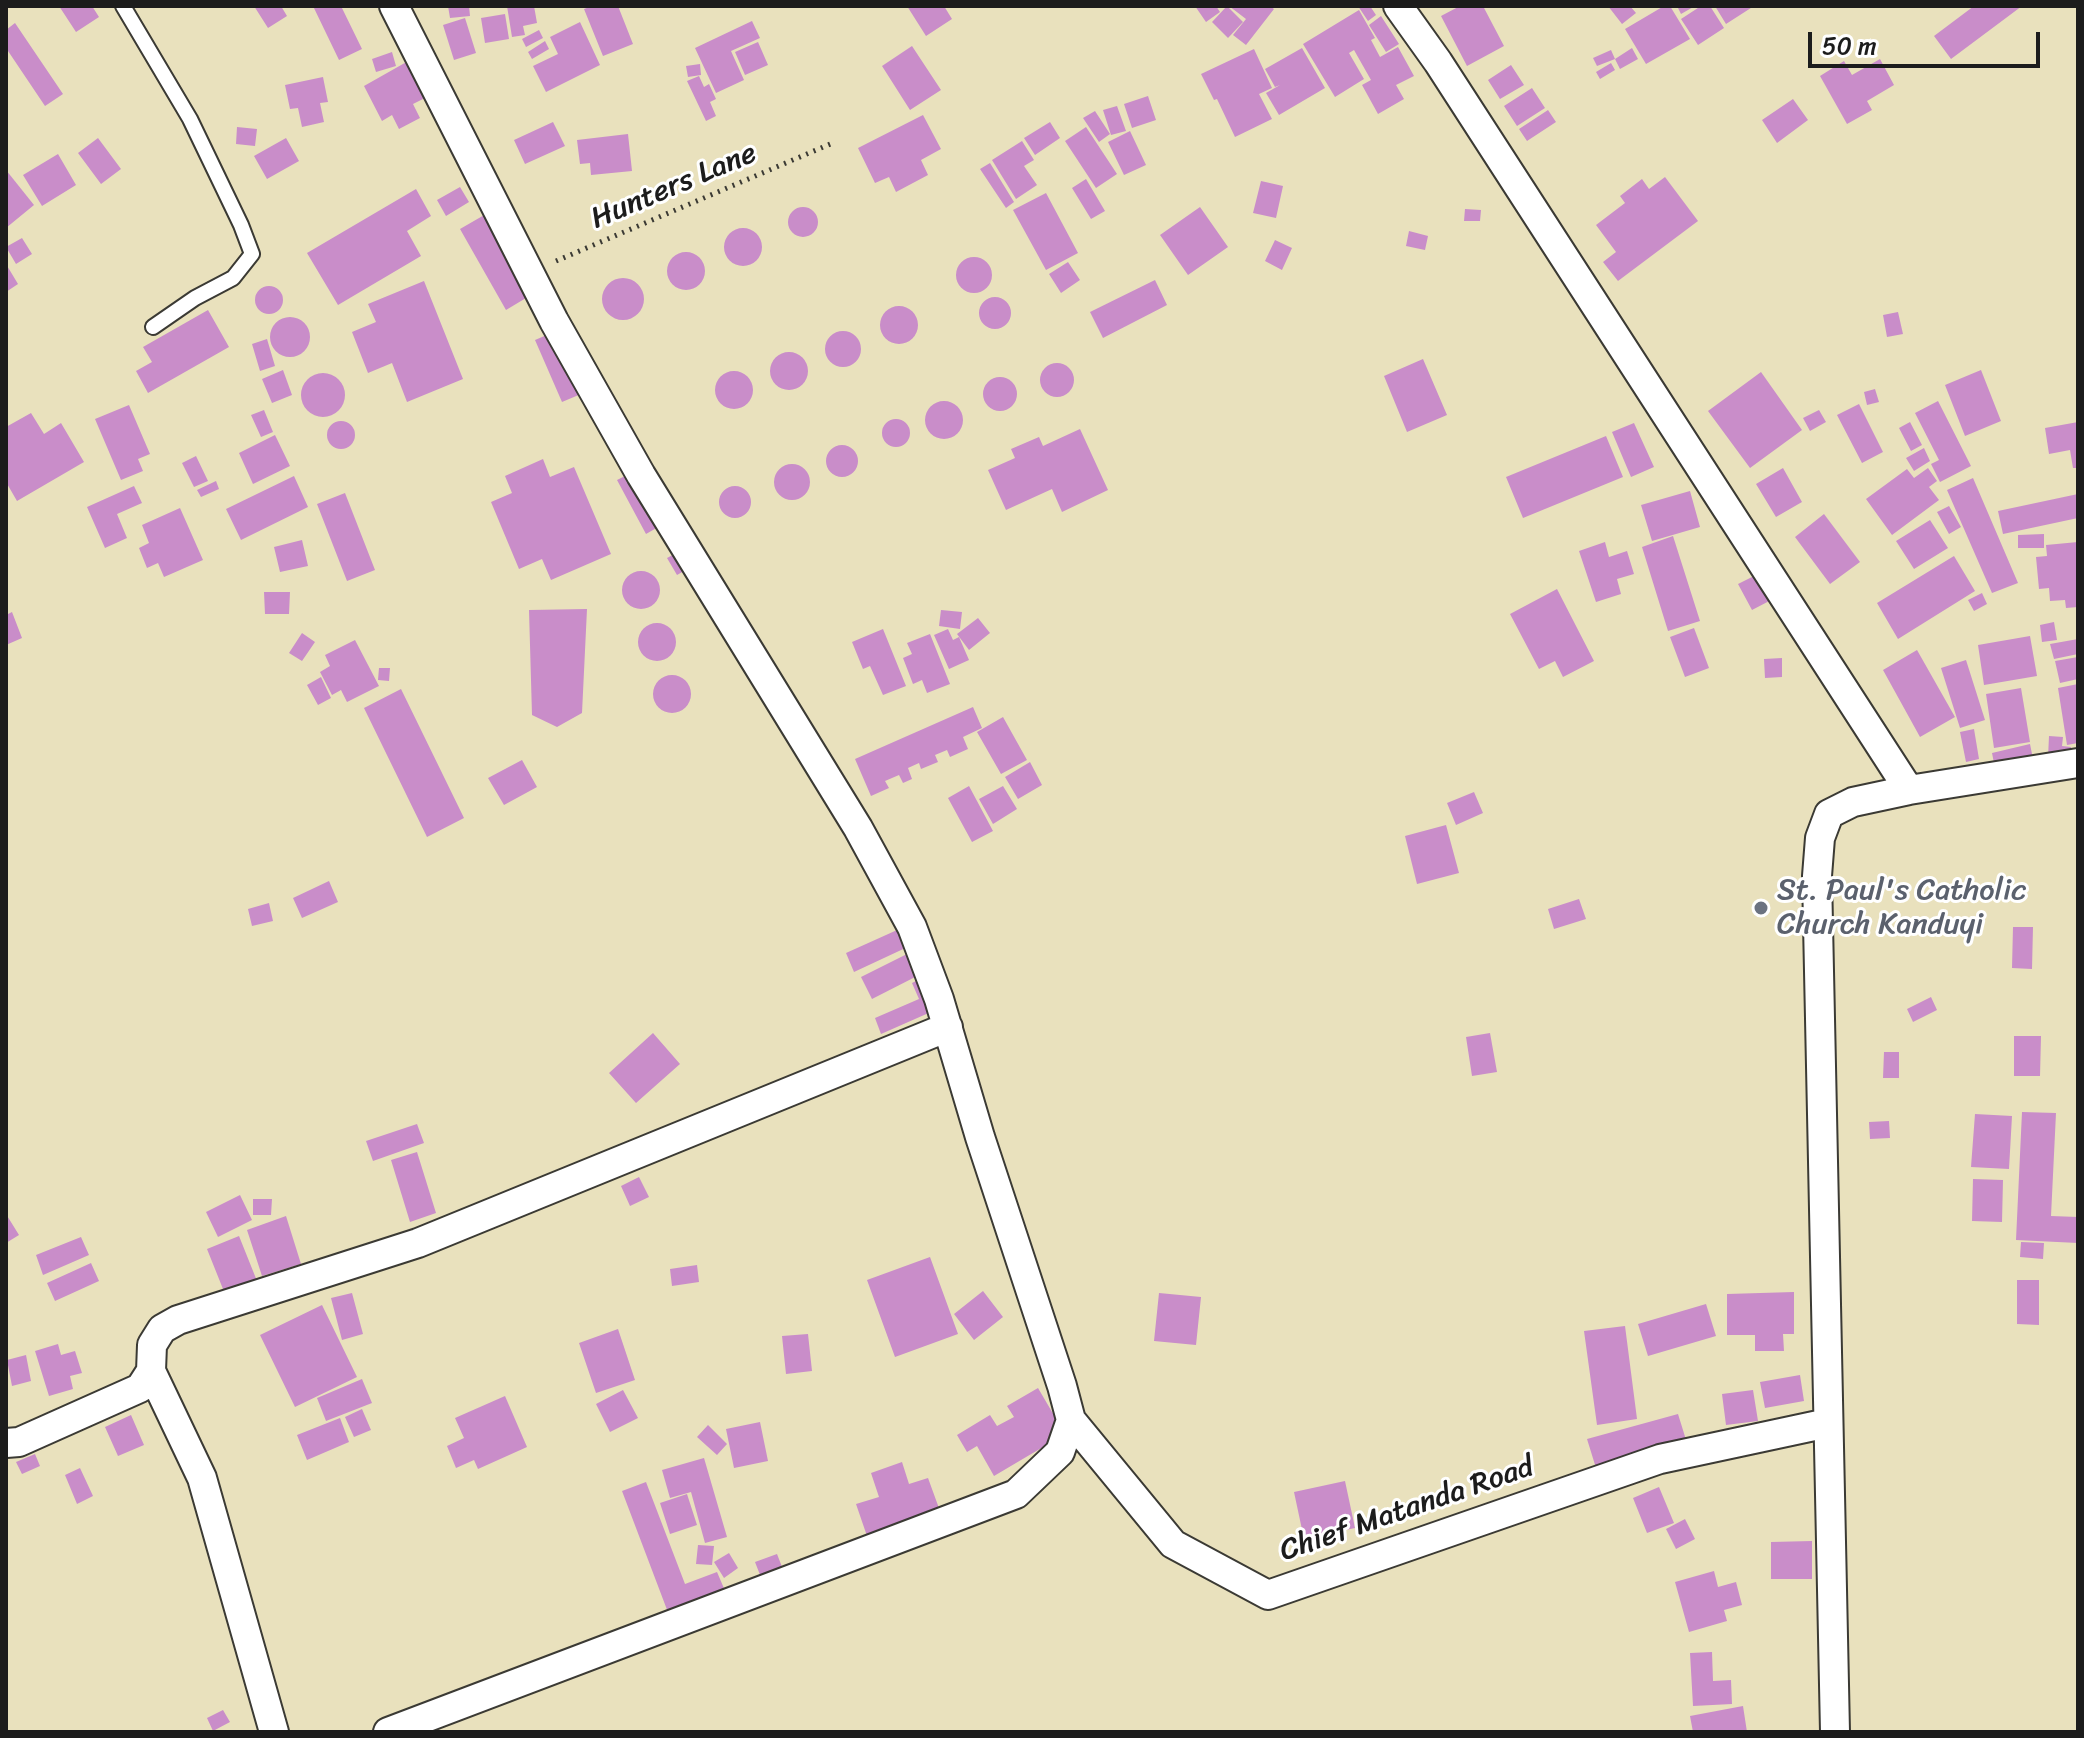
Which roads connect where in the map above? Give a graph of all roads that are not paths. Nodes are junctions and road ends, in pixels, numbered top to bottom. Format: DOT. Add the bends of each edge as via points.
graph roads {
  1 [pos="123,6"];
  2 [pos="394,6"];
  3 [pos="1398,6"];
  4 [pos="153,327"];
  5 [pos="2078,763"];
  6 [pos="1909,790"];
  7 [pos="948,1027"];
  8 [pos="151,1371"];
  9 [pos="1071,1420"];
  10 [pos="1828,1423"];
  11 [pos="6,1443"];
  12 [pos="274,1732"];
  13 [pos="388,1732"];
  14 [pos="1835,1732"];
  1 -- 4 [label="lane" via="190,119 252,254 233,278"];
  2 -- 7 [label="street" via="554,321 912,927"];
  3 -- 6 [label="street"];
  5 -- 6 [label="street"];
  6 -- 10 [label="street" via="1853,802 1829,814 1820,838"];
  7 -- 8 [label="street" via="418,1243 178,1320 162,1329 152,1345"];
  7 -- 9 [label="street"];
  8 -- 11 [label="street" via="140,1388 19,1442"];
  8 -- 12 [label="street" via="202,1478"];
  9 -- 10 [label="street, Chief Matanda Road" via="1173,1544 1268,1595 1660,1459"];
  9 -- 13 [label="street" via="1060,1452 1016,1494"];
  10 -- 14 [label="street"];
}
